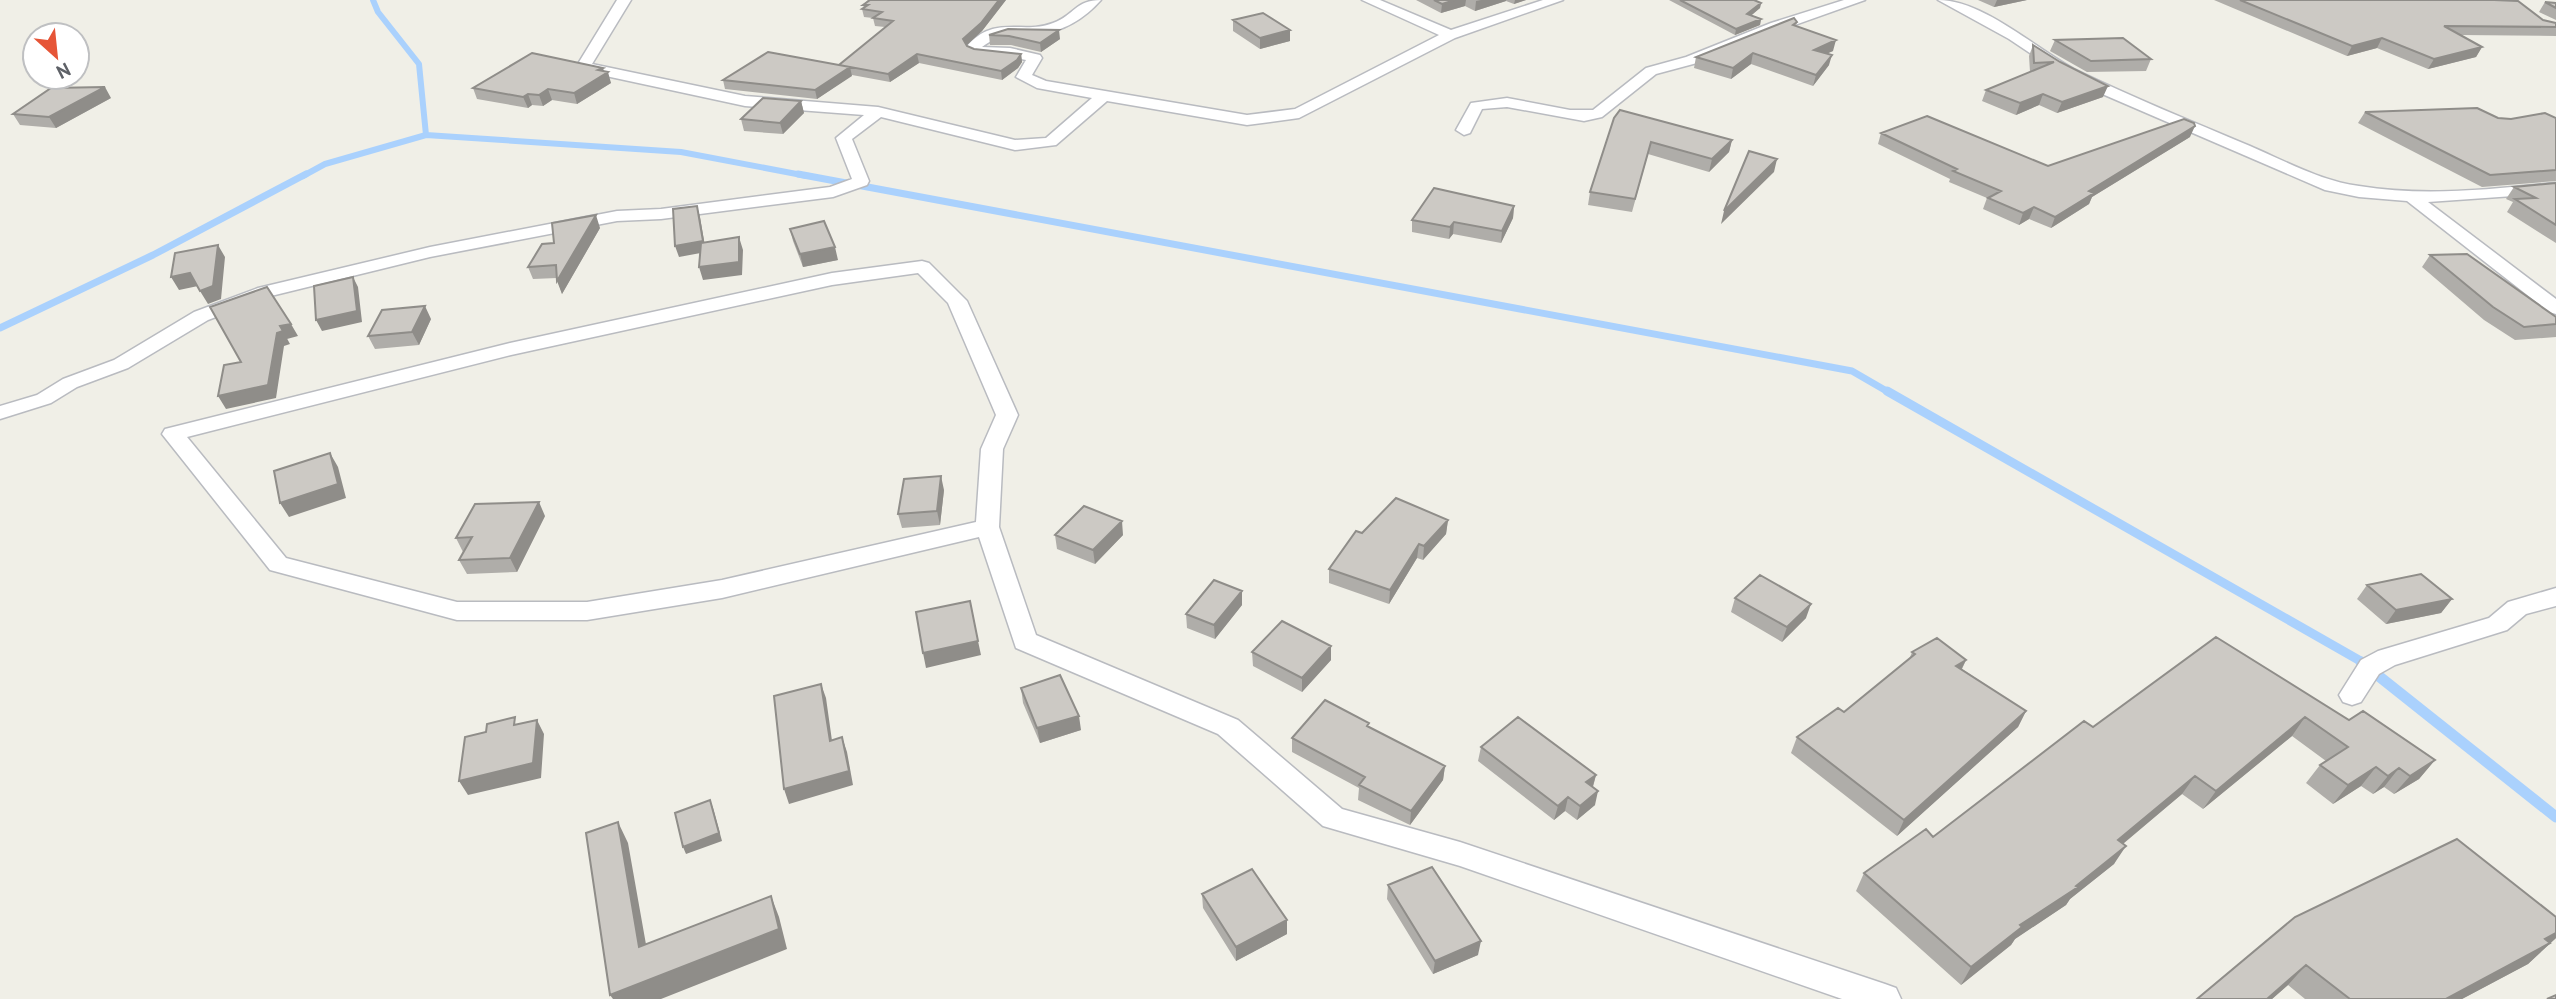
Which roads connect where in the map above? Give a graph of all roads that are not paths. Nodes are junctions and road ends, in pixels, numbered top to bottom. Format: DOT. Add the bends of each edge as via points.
graph roads {
  1 [pos="624,0"];
  2 [pos="1094,0"];
  3 [pos="1369,0"];
  4 [pos="1556,0"];
  5 [pos="1858,0"];
  6 [pos="1945,0"];
  7 [pos="1450,35"];
  8 [pos="1103,96"];
  9 [pos="878,113"];
  10 [pos="1464,130"];
  11 [pos="2556,188"];
  12 [pos="2414,199"];
  13 [pos="2554,304"];
  14 [pos="0,413"];
  15 [pos="987,527"];
  16 [pos="2556,597"];
  17 [pos="2352,695"];
  18 [pos="1885,999"];
  1 -- 9 [label="street" via="583,67 745,101"];
  2 -- 8 [label="street" via="1062,24 1037,30 998,29 974,46 981,52 1035,58 1023,77 1042,85"];
  3 -- 7 [label="street"];
  4 -- 7 [label="street"];
  5 -- 10 [label="street" via="1653,70 1601,113 1581,115 1486,102 1476,106"];
  6 -- 12 [label="street" via="2105,90 2331,187"];
  7 -- 8 [label="street" via="1299,113 1247,120"];
  8 -- 9 [label="street" via="1051,142 1014,145"];
  9 -- 14 [label="street" via="844,138 861,181 833,192 617,216 429,252 265,292 201,316 121,364 70,383 44,399"];
  11 -- 12 [label="street"];
  12 -- 13 [label="street"];
  15 -- 15 [label="street" via="992,449 1007,415 957,300 922,267 832,279 510,349 173,434 278,564 457,611 587,611 722,589"];
  15 -- 18 [label="street" via="1025,641 1228,727 1333,818 1460,854"];
  16 -- 17 [label="street" via="2517,608 2498,624 2386,658 2370,667"];
}
